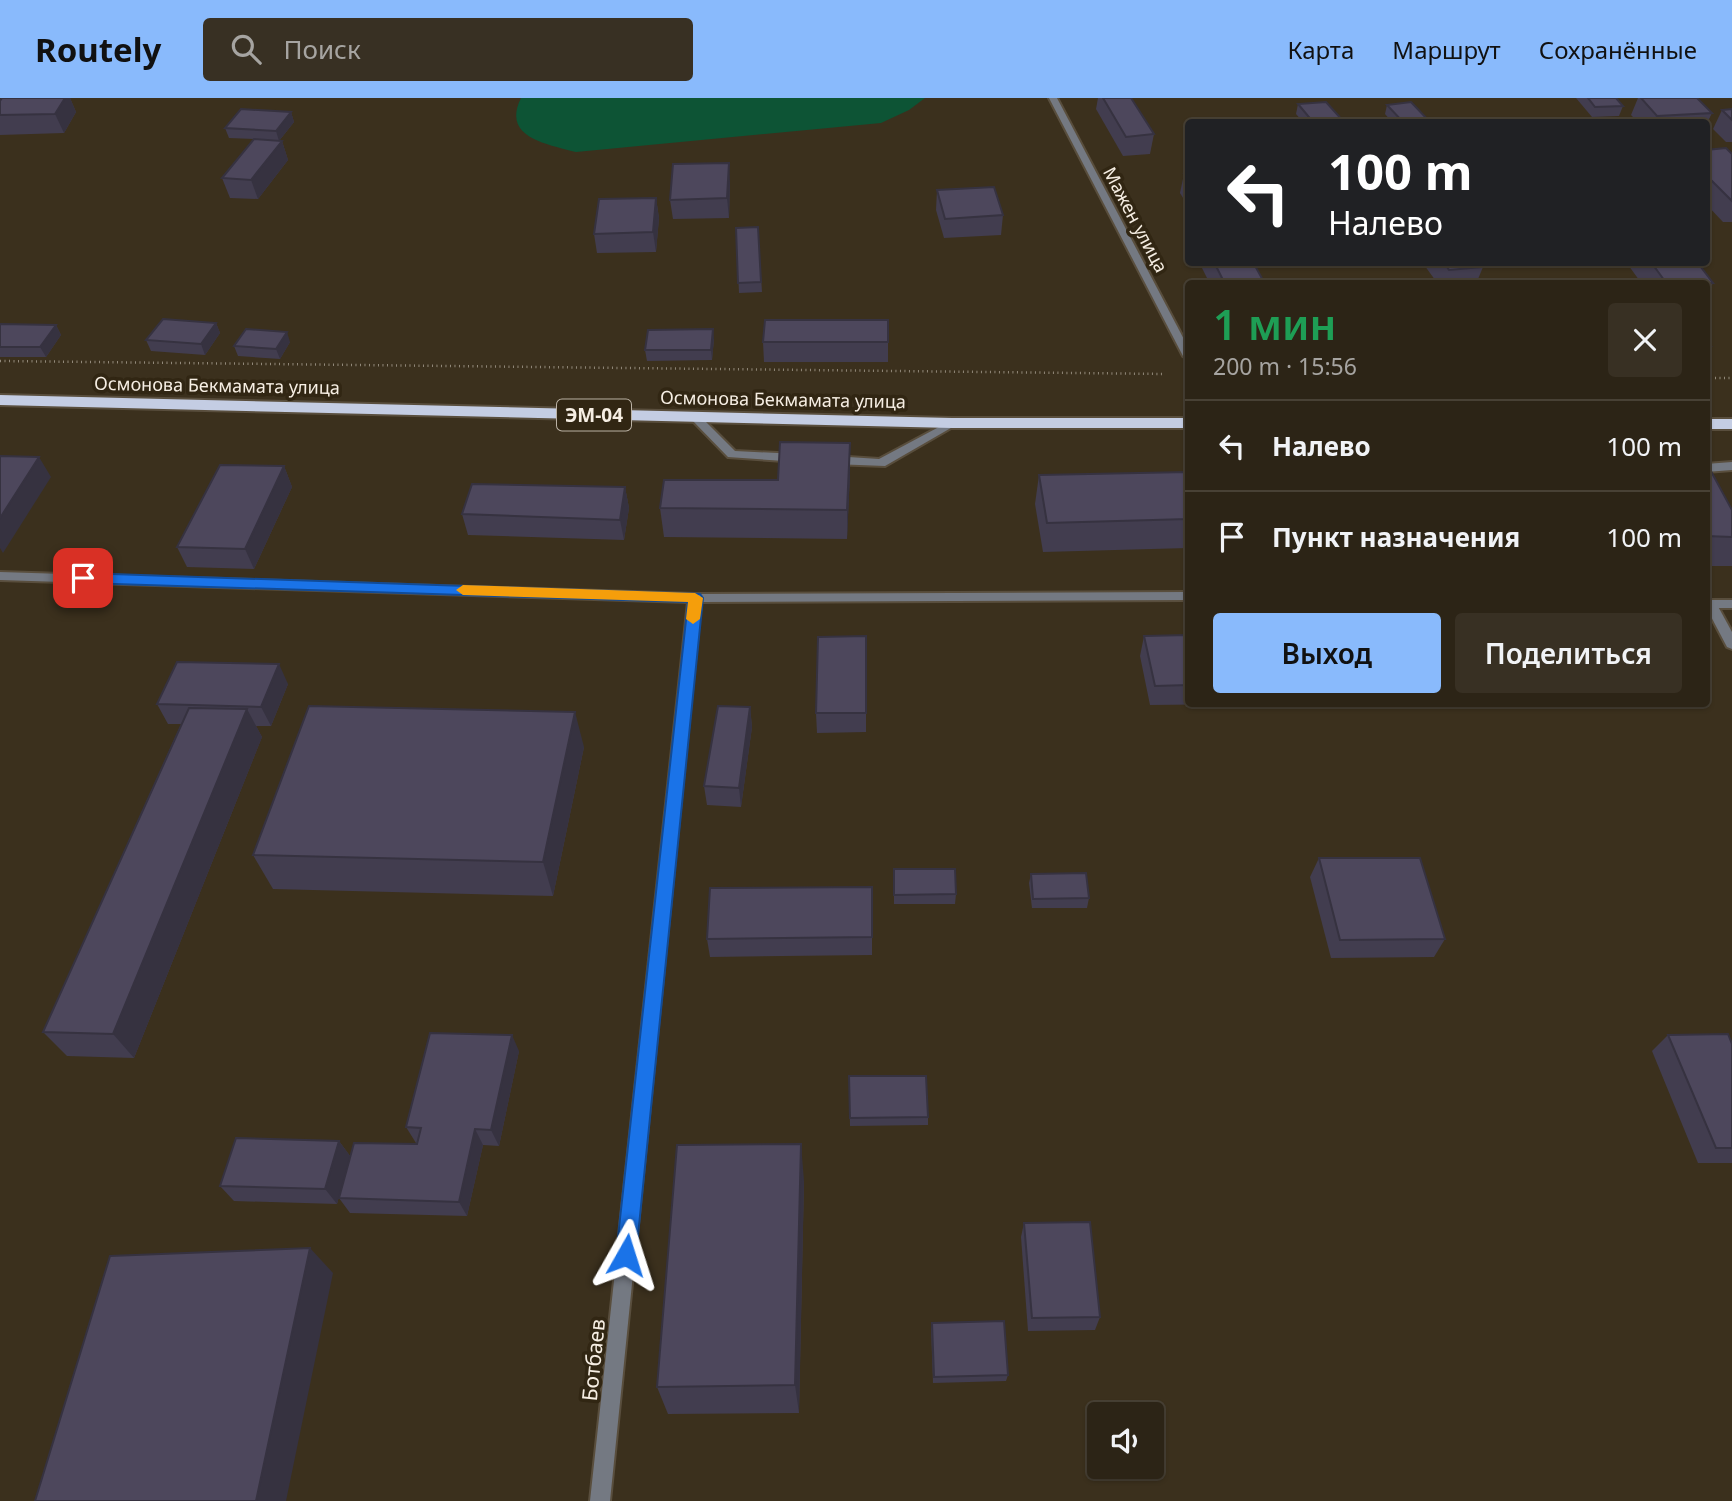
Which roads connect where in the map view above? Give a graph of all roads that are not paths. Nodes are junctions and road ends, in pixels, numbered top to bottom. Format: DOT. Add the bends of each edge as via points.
graph roads {
  1 [pos="1053,98"];
  2 [pos="1185,350"];
  3 [pos="0,400"];
  4 [pos="696,418"];
  5 [pos="952,423"];
  6 [pos="1185,423"];
  7 [pos="1710,424"];
  8 [pos="1732,424"];
  9 [pos="813,459"];
  10 [pos="827,460"];
  11 [pos="1732,466"];
  12 [pos="1710,468"];
  13 [pos="0,576"];
  14 [pos="1185,596"];
  15 [pos="695,598"];
  16 [pos="1710,604"];
  17 [pos="1732,604"];
  18 [pos="1710,606"];
  19 [pos="1732,644"];
  20 [pos="600,1501"];
  1 -- 2 [label="street, Мажен улица"];
  3 -- 4 [label="highway, Осмонова Бекмамата улица / ЭМ-04"];
  4 -- 5 [label="highway, Осмонова Бекмамата улица / ЭМ-04"];
  4 -- 9 [label="street" via="732,454"];
  5 -- 6 [label="highway, Осмонова Бекмамата улица / ЭМ-04"];
  5 -- 10 [label="street" via="881,463"];
  7 -- 8 [label="highway"];
  11 -- 12 [label="street"];
  13 -- 15 [label="street"];
  14 -- 15 [label="street"];
  15 -- 20 [label="street, Ботбаев"];
  16 -- 17 [label="street"];
  18 -- 19 [label="street"];
}
